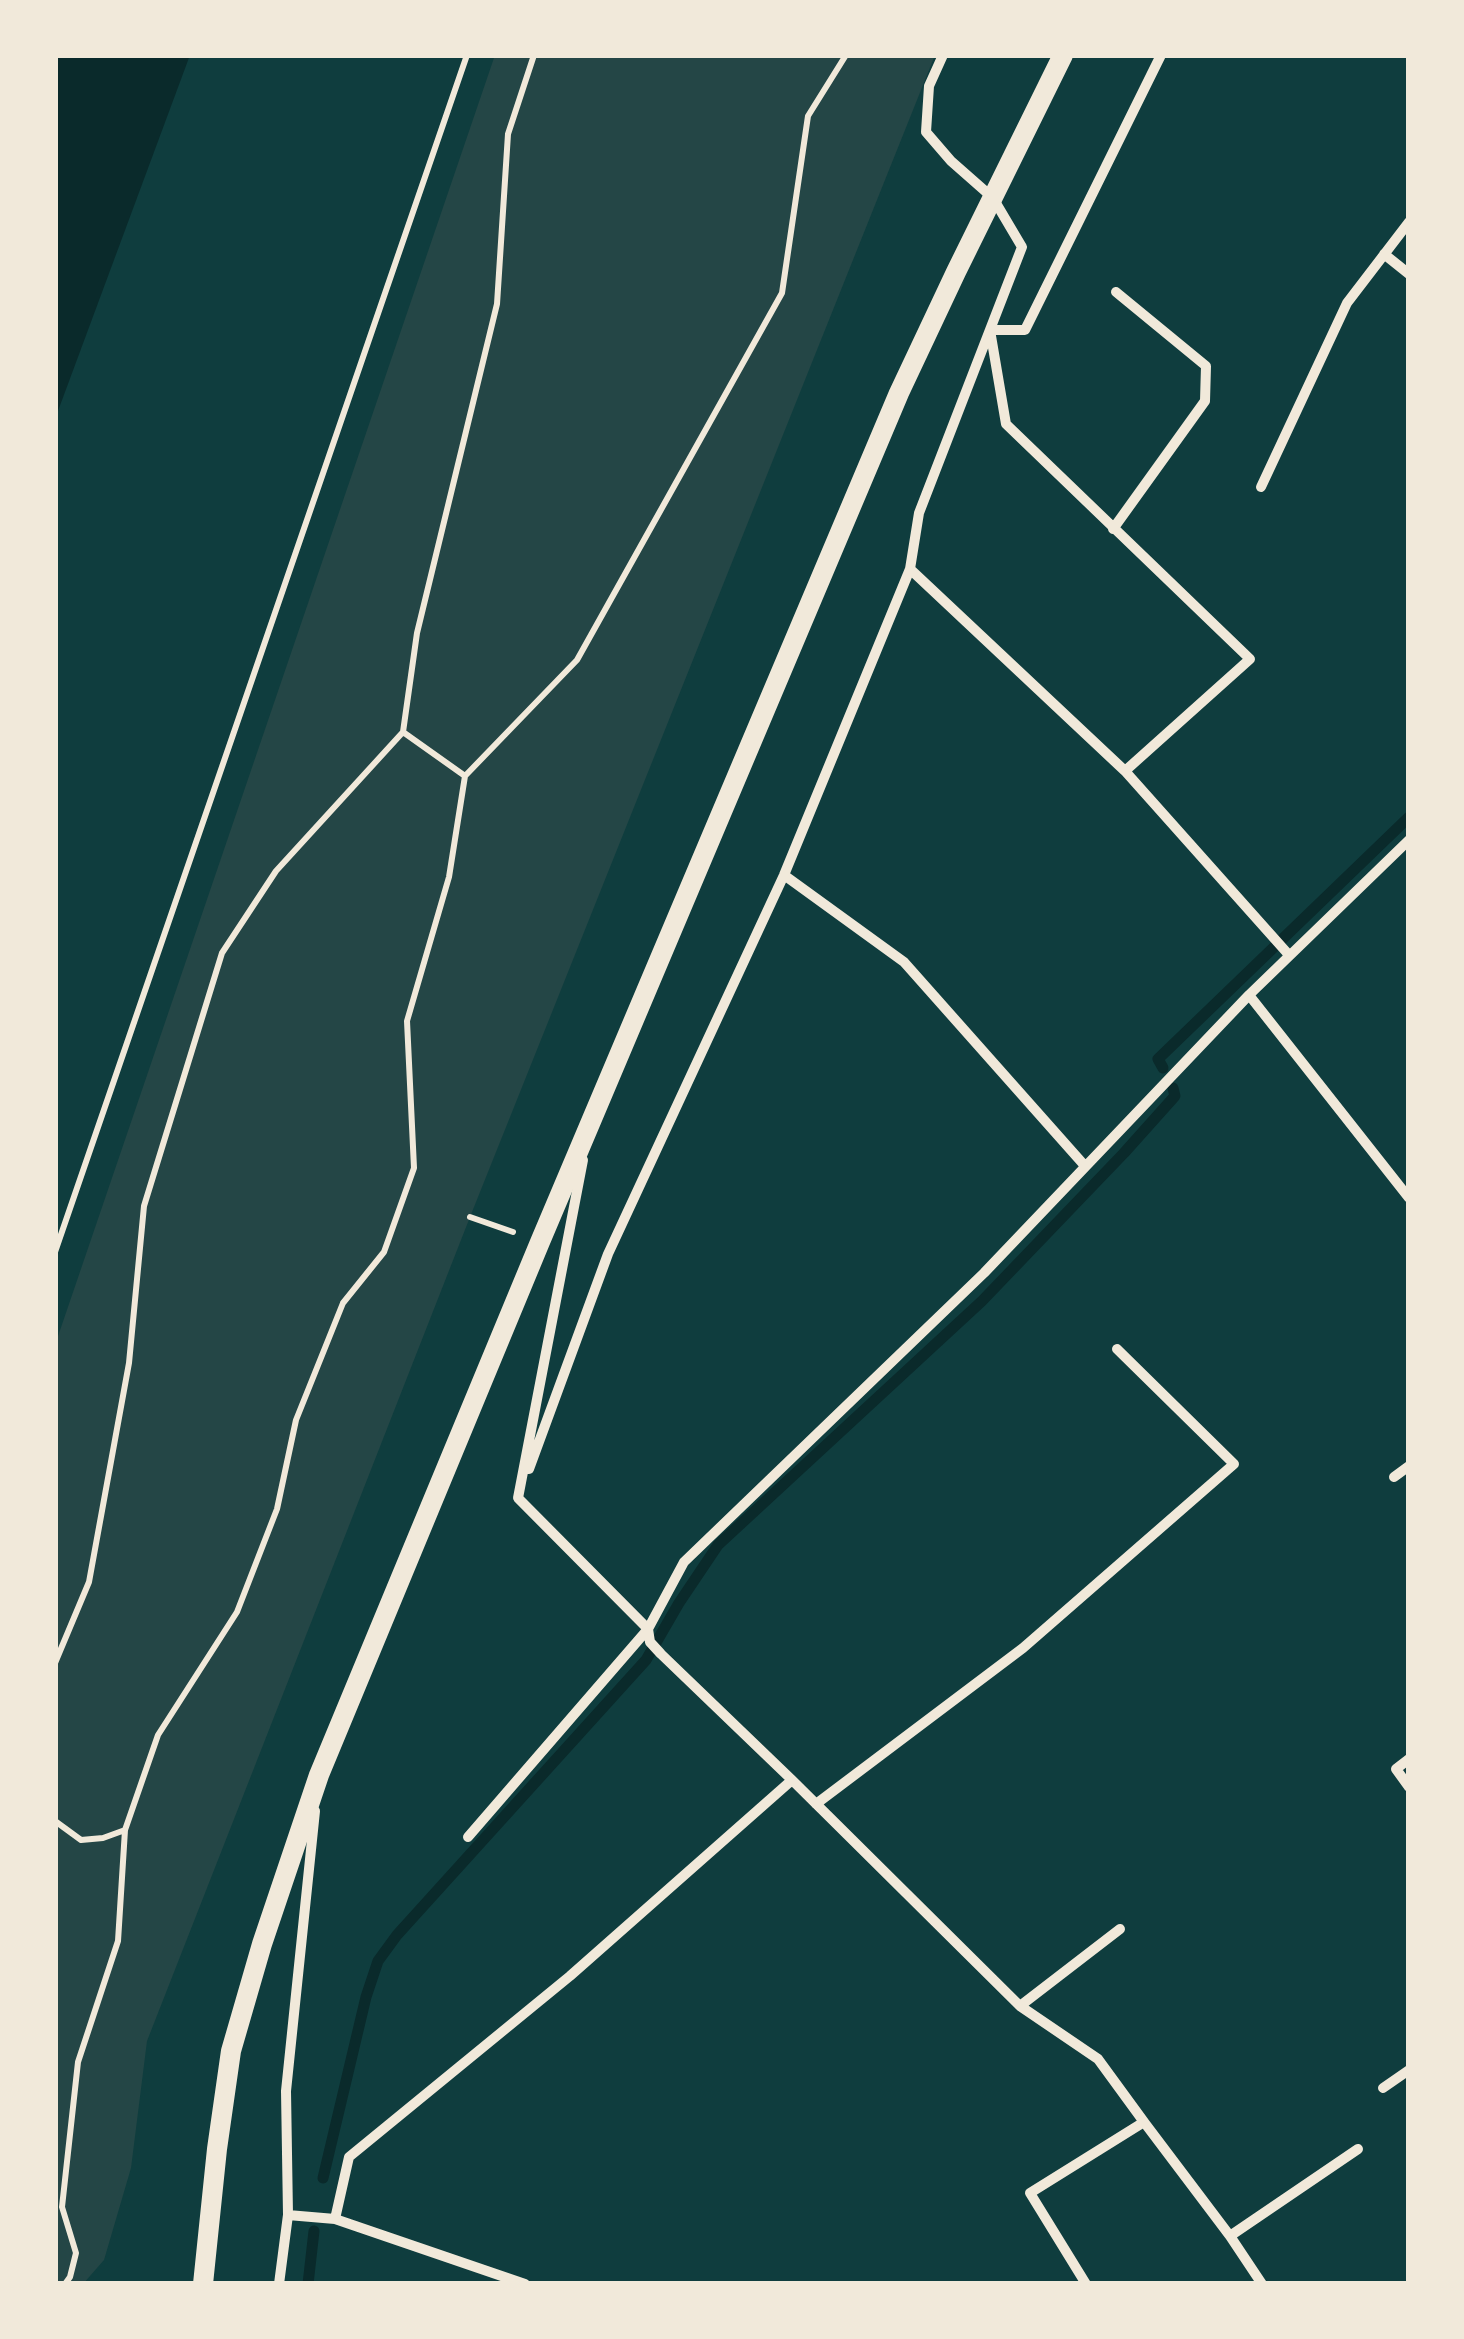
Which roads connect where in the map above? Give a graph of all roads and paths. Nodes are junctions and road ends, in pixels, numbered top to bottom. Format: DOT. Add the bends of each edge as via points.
graph roads {
  1 [pos="467,55"];
  2 [pos="534,55"];
  3 [pos="846,55"];
  4 [pos="943,55"];
  5 [pos="1063,55"];
  6 [pos="1161,55"];
  7 [pos="994,198"];
  8 [pos="1409,222"];
  9 [pos="1384,254"];
  10 [pos="1409,274"];
  11 [pos="1116,292"];
  12 [pos="990,330"];
  13 [pos="1261,486"];
  14 [pos="1113,528"];
  15 [pos="910,568"];
  16 [pos="403,732"];
  17 [pos="1124,772"];
  18 [pos="465,776"];
  19 [pos="1409,840"];
  20 [pos="784,874"];
  21 [pos="1286,952"];
  22 [pos="1249,995"];
  23 [pos="589,1130"];
  24 [pos="1086,1166"];
  25 [pos="1409,1198"];
  26 [pos="470,1217"];
  27 [pos="523,1236"];
  28 [pos="55,1252"];
  29 [pos="1117,1349"];
  30 [pos="1409,1466"];
  31 [pos="1394,1477"];
  32 [pos="518,1498"];
  33 [pos="648,1629"];
  34 [pos="55,1663"];
  35 [pos="1409,1759"];
  36 [pos="319,1776"];
  37 [pos="792,1780"];
  38 [pos="1409,1787"];
  39 [pos="816,1804"];
  40 [pos="55,1821"];
  41 [pos="125,1830"];
  42 [pos="468,1837"];
  43 [pos="1120,1930"];
  44 [pos="1020,2006"];
  45 [pos="1409,2070"];
  46 [pos="1383,2088"];
  47 [pos="1144,2122"];
  48 [pos="1358,2148"];
  49 [pos="288,2215"];
  50 [pos="336,2219"];
  51 [pos="1230,2236"];
  52 [pos="65,2284"];
  53 [pos="203,2284"];
  54 [pos="279,2284"];
  55 [pos="526,2284"];
  56 [pos="1086,2284"];
  57 [pos="1262,2284"];
  1 -- 28 [label="path"];
  2 -- 16 [label="path" via="508,134 497,304 417,633"];
  3 -- 18 [label="path" via="808,116 782,293 577,660"];
  4 -- 7 [label="street" via="930,86 926,132"];
  5 -- 7 [label="main road"];
  6 -- 12 [label="street" via="1025,330"];
  7 -- 12 [label="street" via="1022,247"];
  7 -- 23 [label="main road" via="899,393"];
  8 -- 9 [label="street"];
  9 -- 10 [label="street"];
  9 -- 13 [label="street" via="1347,303"];
  11 -- 14 [label="street" via="1206,366 1205,400"];
  12 -- 14 [label="street" via="1006,424"];
  12 -- 15 [label="street" via="918,513"];
  14 -- 17 [label="street" via="1250,659"];
  15 -- 17 [label="street"];
  15 -- 20 [label="street"];
  16 -- 18 [label="path"];
  16 -- 34 [label="path" via="276,871 222,953 144,1206 129,1363 89,1582"];
  17 -- 21 [label="street"];
  18 -- 41 [label="path" via="449,877 407,1021 414,1168 384,1252 343,1303 296,1420 277,1509 238,1612 158,1735"];
  19 -- 21 [label="street"];
  20 -- 24 [label="street" via="904,962"];
  20 -- 32 [label="street" via="608,1254"];
  21 -- 22 [label="street"];
  22 -- 24 [label="street"];
  22 -- 25 [label="street"];
  23 -- 32 [label="street"];
  23 -- 36 [label="main road"];
  24 -- 33 [label="street" via="984,1274 684,1562"];
  26 -- 27 [label="path"];
  29 -- 39 [label="street" via="1234,1464 1023,1648"];
  30 -- 31 [label="street"];
  32 -- 33 [label="street"];
  33 -- 37 [label="street" via="661,1654"];
  33 -- 42 [label="street"];
  35 -- 38 [label="street" via="1396,1768"];
  36 -- 49 [label="street" via="286,2091"];
  36 -- 53 [label="main road" via="231,2050"];
  37 -- 39 [label="street"];
  37 -- 50 [label="street" via="570,1976 349,2157"];
  39 -- 44 [label="street"];
  40 -- 41 [label="path" via="81,1840"];
  41 -- 52 [label="path" via="118,1941 78,2062 62,2206 76,2253"];
  43 -- 44 [label="street"];
  44 -- 47 [label="street" via="1098,2059"];
  45 -- 46 [label="street"];
  47 -- 51 [label="street"];
  47 -- 56 [label="street" via="1030,2192"];
  48 -- 51 [label="street"];
  49 -- 50 [label="street"];
  49 -- 54 [label="street"];
  50 -- 55 [label="street"];
  51 -- 57 [label="street"];
}
